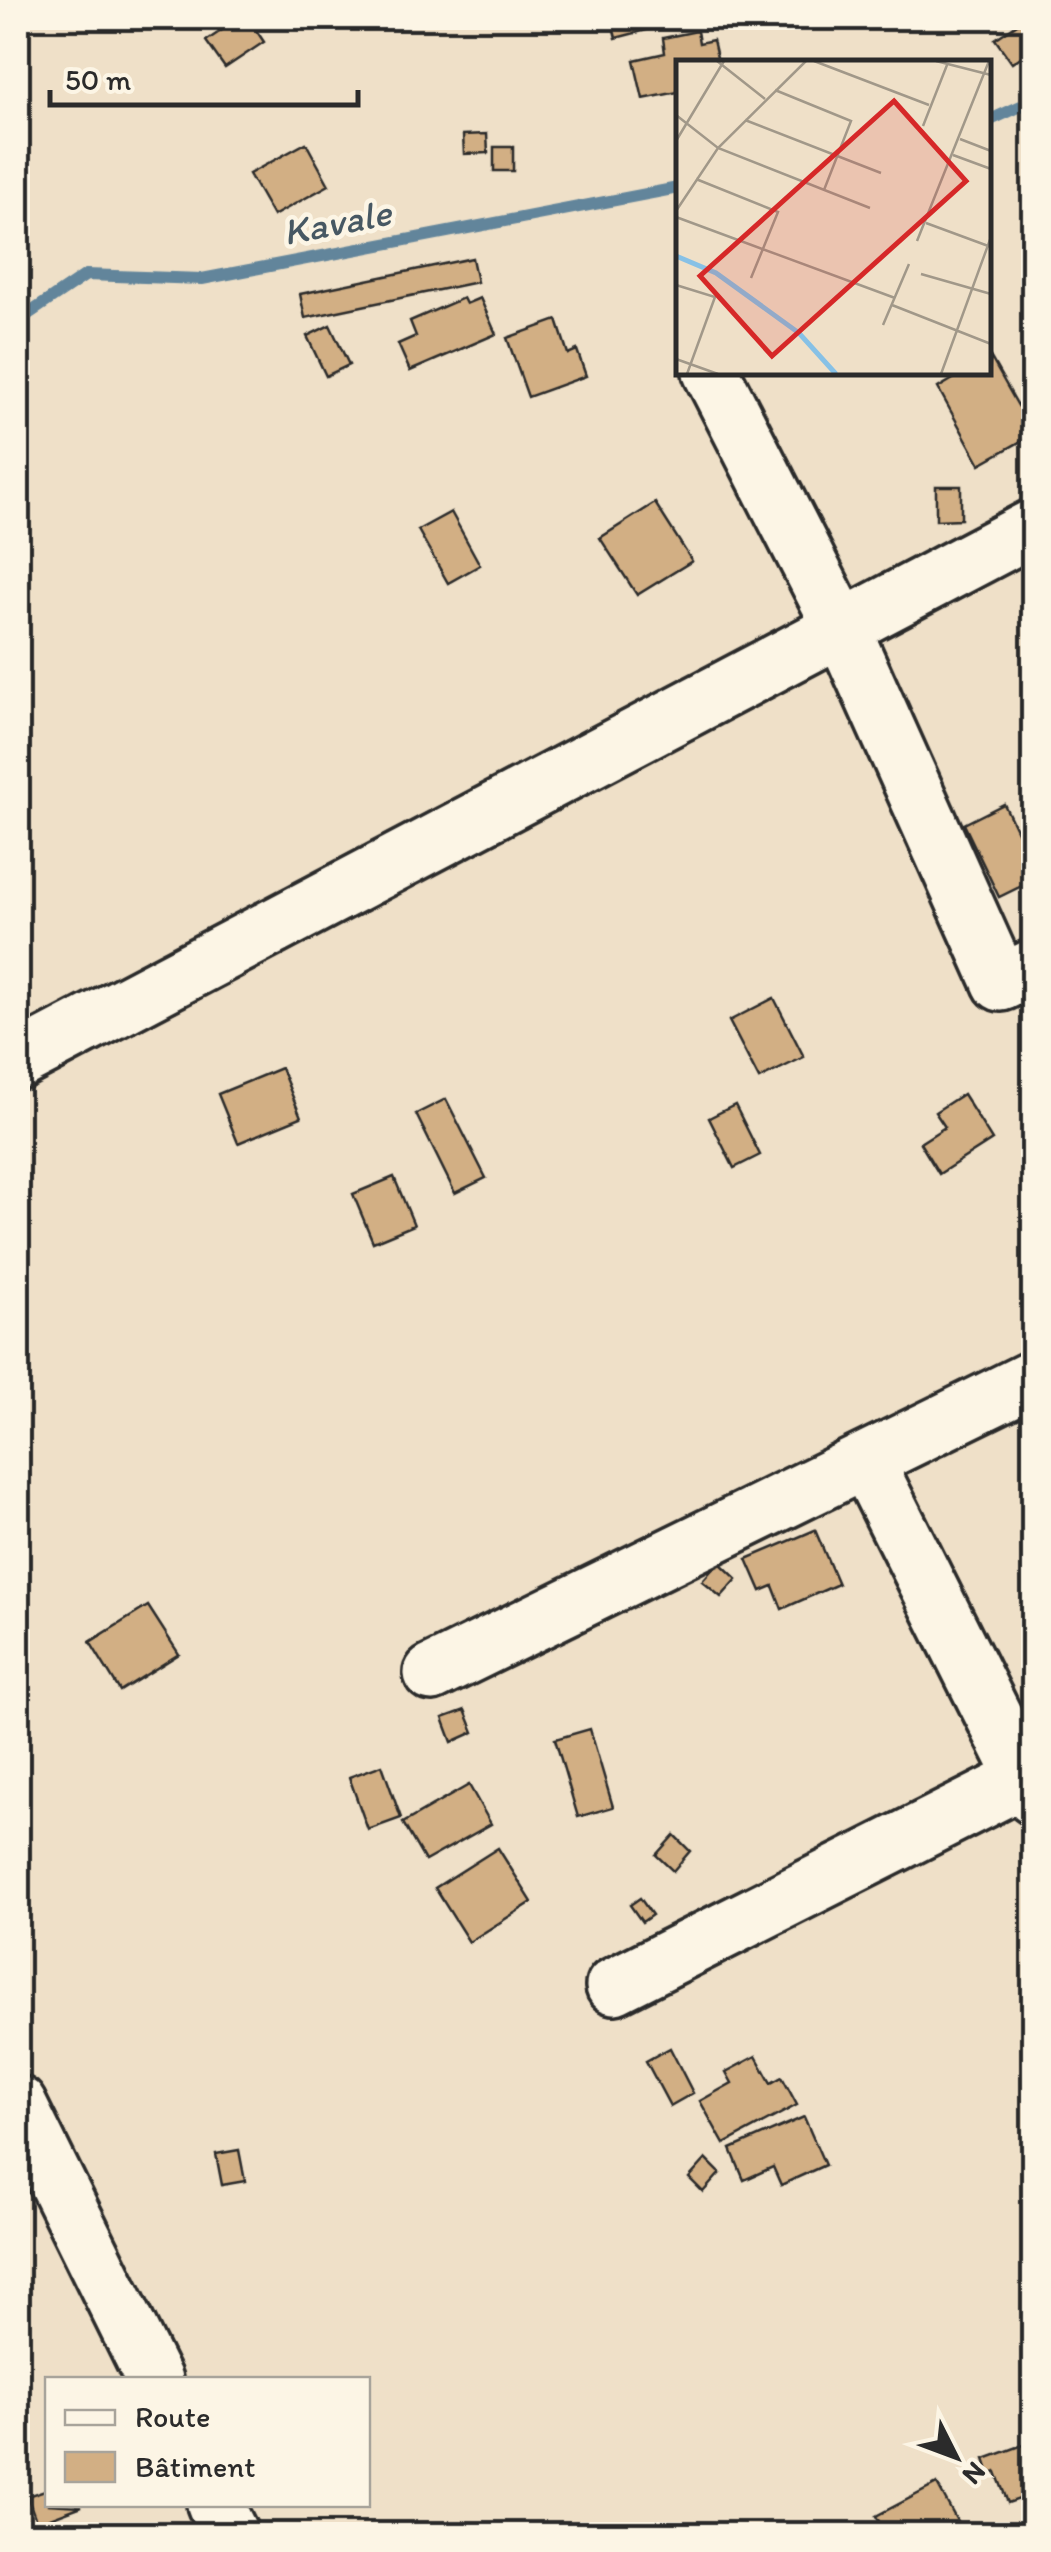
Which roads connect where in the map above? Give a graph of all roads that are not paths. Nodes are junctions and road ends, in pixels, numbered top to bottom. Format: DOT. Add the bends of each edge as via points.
graph roads {
  1 [pos="714,375"];
  2 [pos="1034,528"];
  3 [pos="842,628"];
  4 [pos="1034,967"];
  5 [pos="18,1060"];
  6 [pos="1034,1378"];
  7 [pos="866,1461"];
  8 [pos="432,1672"];
  9 [pos="1030,1784"];
  10 [pos="614,1986"];
  11 [pos="18,2104"];
  12 [pos="153,2377"];
  13 [pos="216,2507"];
  14 [pos="230,2534"];
  1 -- 3 [label="street"];
  2 -- 3 [label="street"];
  3 -- 4 [label="street" via="1001,983"];
  3 -- 5 [label="street"];
  6 -- 7 [label="street"];
  7 -- 8 [label="street"];
  7 -- 9 [label="street"];
  9 -- 10 [label="street"];
  11 -- 12 [label="street"];
  13 -- 14 [label="street"];
}
